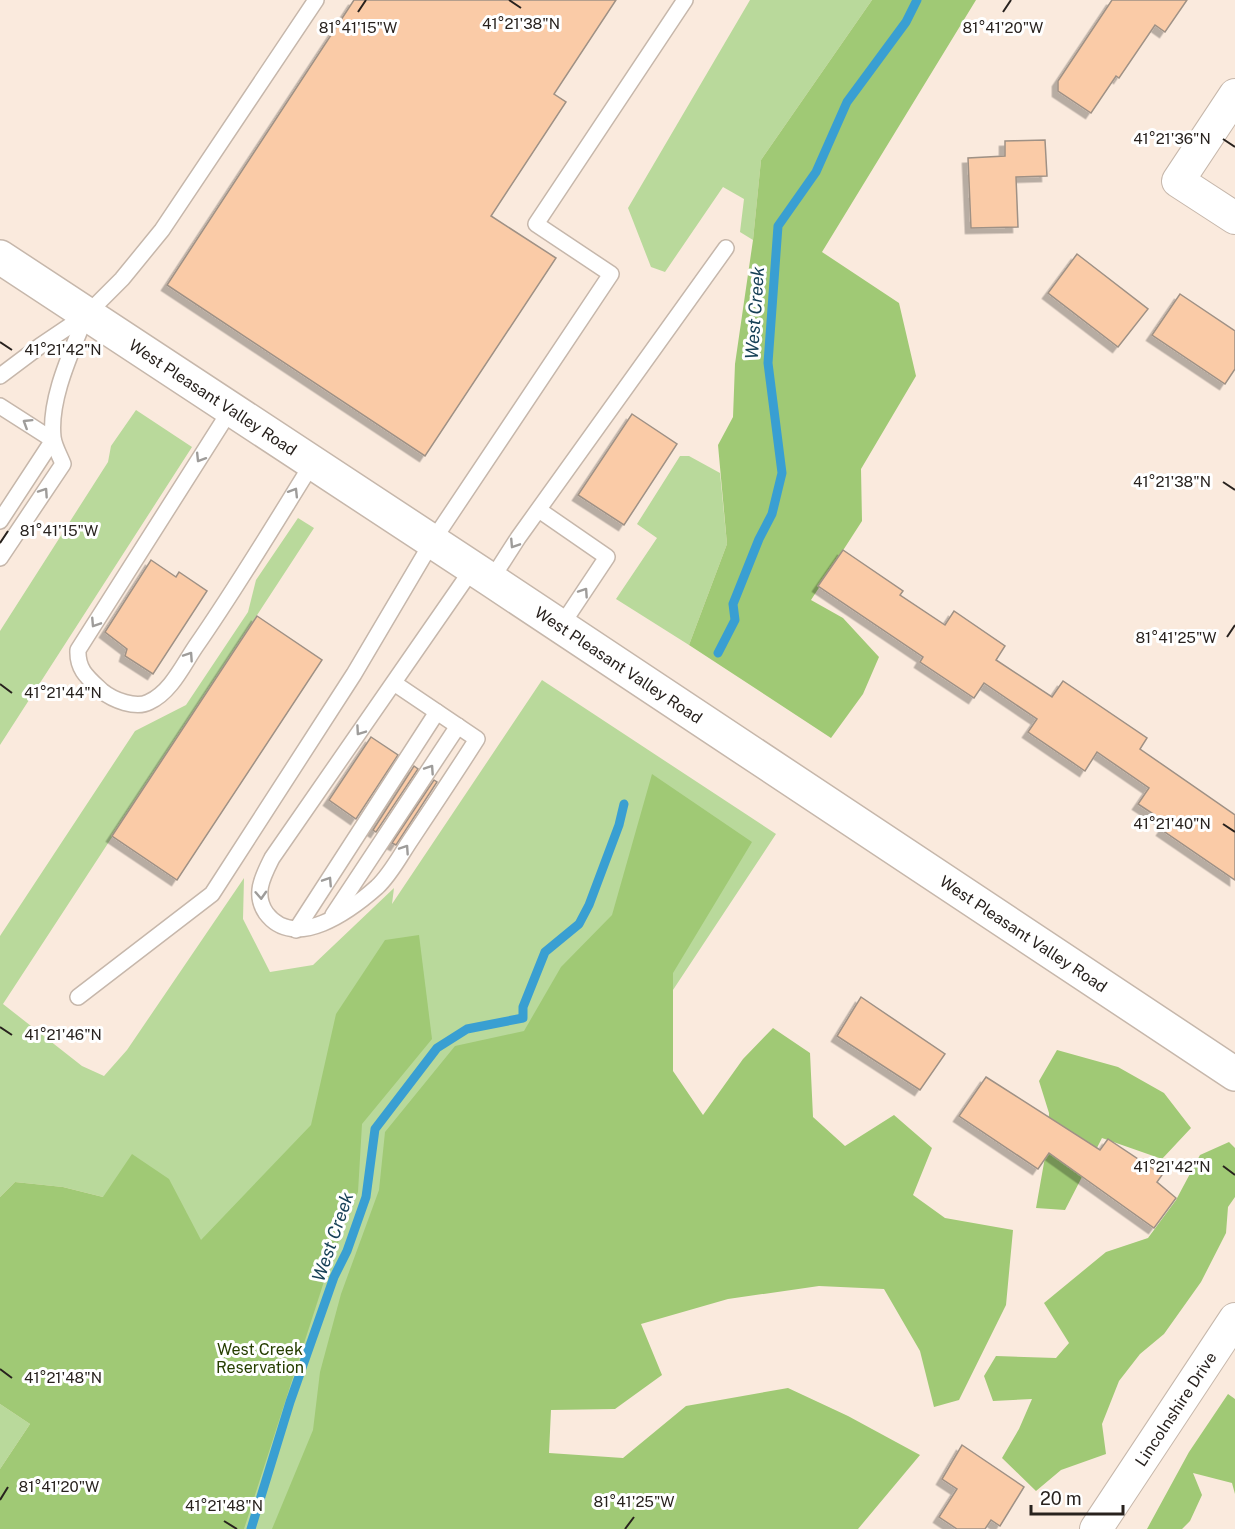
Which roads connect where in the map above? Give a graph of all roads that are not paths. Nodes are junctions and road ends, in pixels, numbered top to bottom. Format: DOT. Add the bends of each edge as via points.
graph roads {
  1 [pos="316,0"];
  2 [pos="685,0"];
  3 [pos="1235,95"];
  4 [pos="1235,218"];
  5 [pos="726,248"];
  6 [pos="0,257"];
  7 [pos="86,315"];
  8 [pos="0,376"];
  9 [pos="0,406"];
  10 [pos="231,409"];
  11 [pos="53,440"];
  12 [pos="312,464"];
  13 [pos="538,510"];
  14 [pos="0,521"];
  15 [pos="432,542"];
  16 [pos="0,558"];
  17 [pos="482,574"];
  18 [pos="561,626"];
  19 [pos="394,683"];
  20 [pos="437,712"];
  21 [pos="458,726"];
  22 [pos="328,922"];
  23 [pos="296,930"];
  24 [pos="78,997"];
  25 [pos="1235,1074"];
  26 [pos="1235,1319"];
  27 [pos="1096,1529"];
  1 -- 7 [label="lane" via="162,230"];
  2 -- 15 [label="lane" via="536,224 610,274"];
  3 -- 4 [label="street" via="1178,182"];
  5 -- 13 [label="lane"];
  6 -- 7 [label="main road, West Pleasant Valley Road"];
  7 -- 8 [label="lane"];
  7 -- 10 [label="main road, West Pleasant Valley Road"];
  7 -- 11 [label="lane" via="52,415"];
  11 -- 9 [label="lane, one-way"];
  10 -- 12 [label="main road, West Pleasant Valley Road"];
  10 -- 12 [label="lane, one-way" via="78,650 77,662 85,676 106,694 130,704 147,704 165,691"];
  11 -- 14 [label="lane"];
  16 -- 11 [label="lane, one-way" via="63,464"];
  12 -- 15 [label="main road, West Pleasant Valley Road"];
  13 -- 17 [label="lane, one-way"];
  18 -- 13 [label="lane, one-way" via="607,557"];
  15 -- 17 [label="main road, West Pleasant Valley Road"];
  15 -- 24 [label="lane" via="354,674 212,894"];
  17 -- 18 [label="main road, West Pleasant Valley Road"];
  17 -- 19 [label="lane"];
  18 -- 25 [label="main road, West Pleasant Valley Road"];
  19 -- 20 [label="lane"];
  19 -- 23 [label="lane, one-way" via="272,858 260,882 260,903 268,916"];
  20 -- 21 [label="lane"];
  23 -- 20 [label="lane, one-way"];
  22 -- 21 [label="lane, one-way"];
  22 -- 21 [label="lane, one-way" via="378,886 441,795 477,739"];
  22 -- 23 [label="lane"];
  26 -- 27 [label="street, Lincolnshire Drive"];
}
